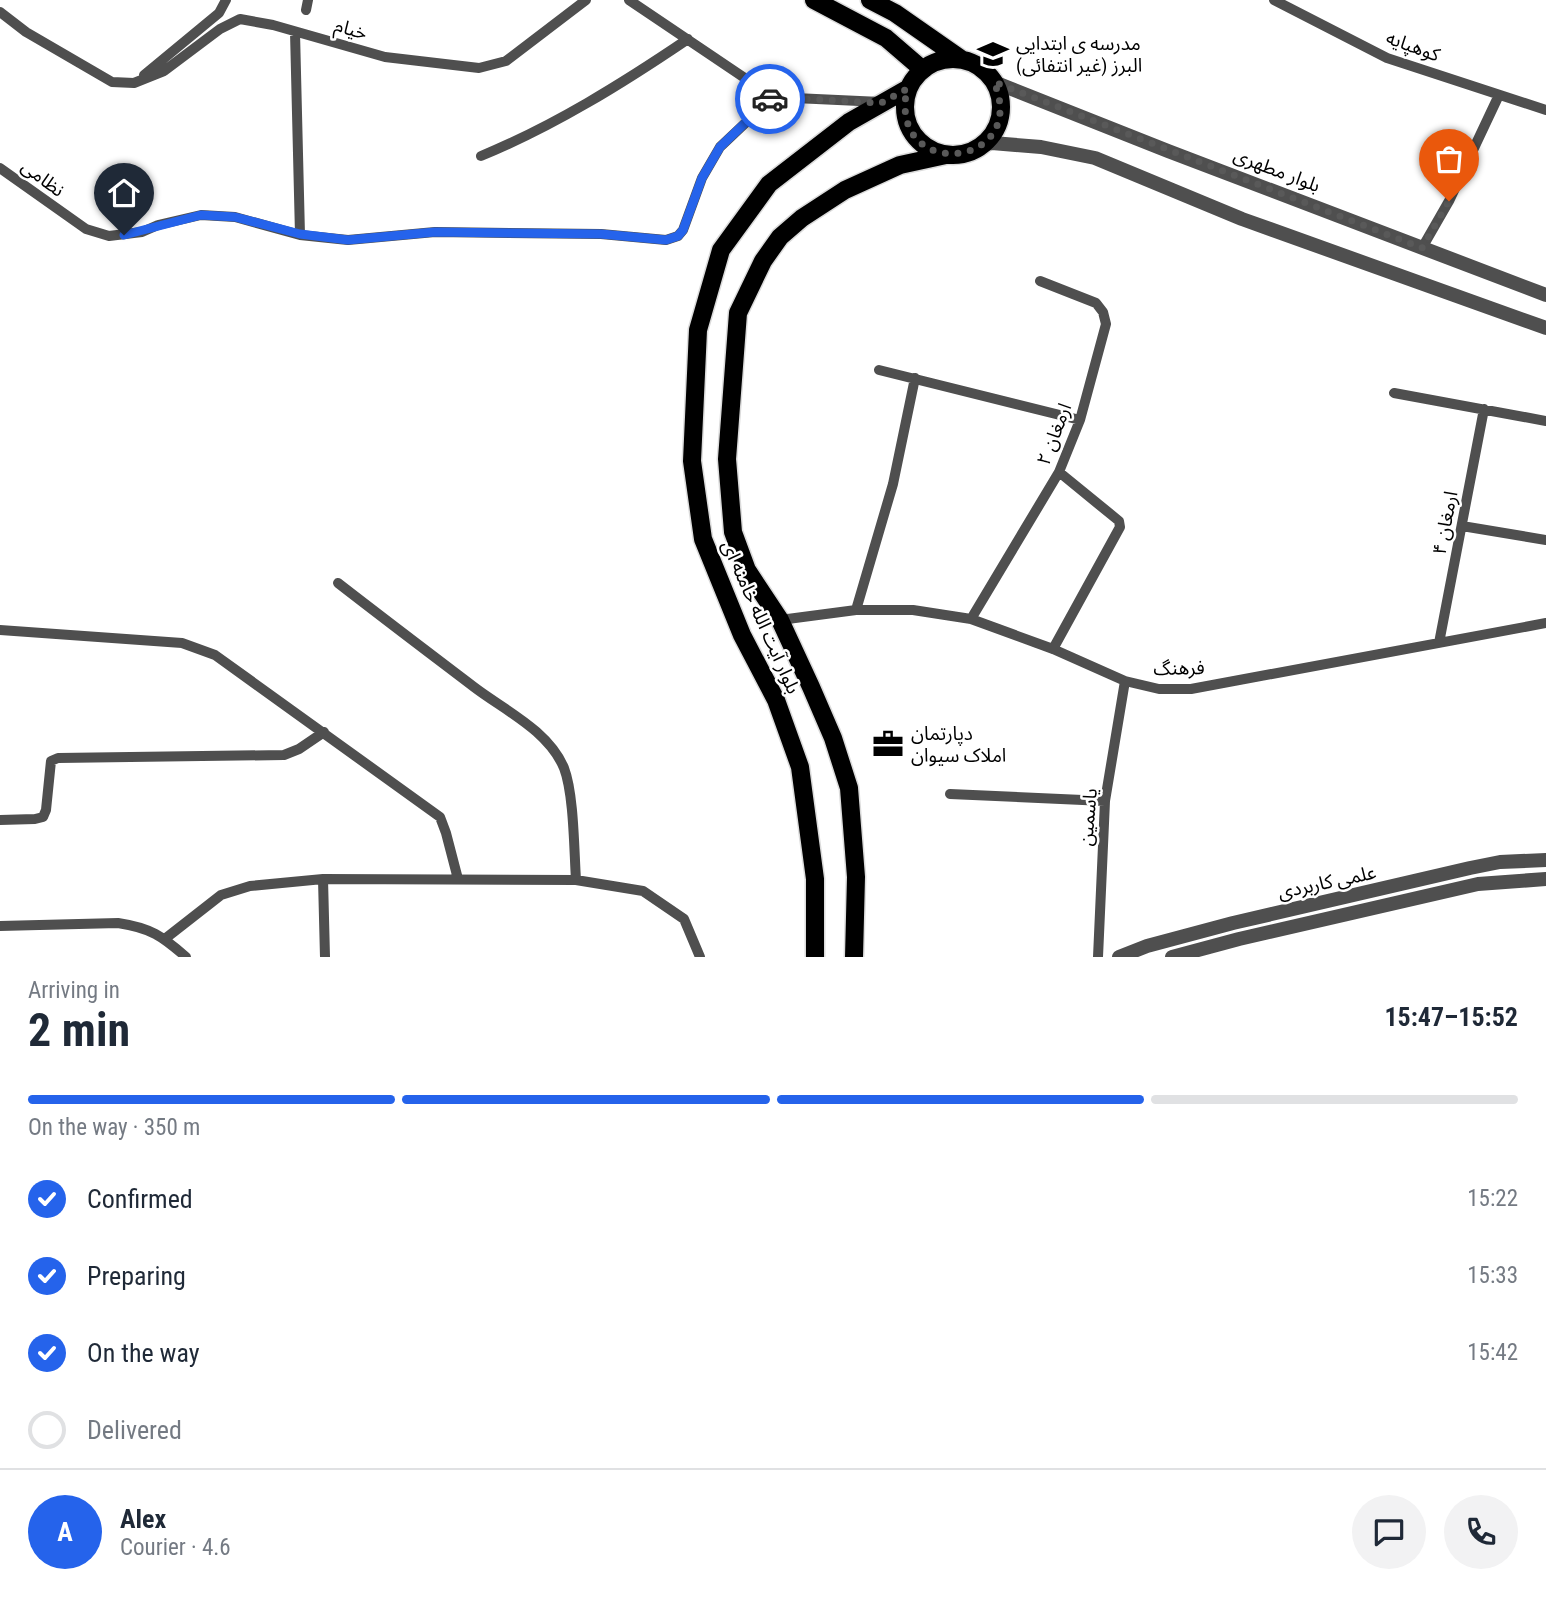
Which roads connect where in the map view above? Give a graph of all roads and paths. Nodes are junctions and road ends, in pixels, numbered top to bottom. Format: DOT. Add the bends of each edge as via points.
graph roads {
  1 [pos="226,0"];
  2 [pos="586,0"];
  3 [pos="629,0"];
  4 [pos="814,0"];
  5 [pos="870,0"];
  6 [pos="1274,0"];
  7 [pos="895,7"];
  8 [pos="0,12"];
  9 [pos="295,32"];
  10 [pos="688,40"];
  11 [pos="961,59"];
  12 [pos="922,69"];
  13 [pos="994,82"];
  14 [pos="134,83"];
  15 [pos="907,89"];
  16 [pos="1499,94"];
  17 [pos="773,97"];
  18 [pos="881,103"];
  19 [pos="1546,110"];
  20 [pos="984,144"];
  21 [pos="946,155"];
  22 [pos="481,156"];
  23 [pos="0,168"];
  24 [pos="300,234"];
  25 [pos="1422,248"];
  26 [pos="1040,281"];
  27 [pos="1546,295"];
  28 [pos="1546,328"];
  29 [pos="879,370"];
  30 [pos="915,379"];
  31 [pos="1394,393"];
  32 [pos="1484,409"];
  33 [pos="1080,420"];
  34 [pos="1546,421"];
  35 [pos="1059,472"];
  36 [pos="1462,526"];
  37 [pos="1546,540"];
  38 [pos="338,583"];
  39 [pos="856,610"];
  40 [pos="971,619"];
  41 [pos="780,620"];
  42 [pos="1546,623"];
  43 [pos="0,630"];
  44 [pos="1439,643"];
  45 [pos="1053,649"];
  46 [pos="1125,681"];
  47 [pos="324,732"];
  48 [pos="950,794"];
  49 [pos="1105,801"];
  50 [pos="0,820"];
  51 [pos="1546,860"];
  52 [pos="323,879"];
  53 [pos="458,879"];
  54 [pos="1546,879"];
  55 [pos="576,880"];
  56 [pos="1378,891"];
  57 [pos="1383,906"];
  58 [pos="1233,923"];
  59 [pos="0,926"];
  60 [pos="166,938"];
  61 [pos="1239,939"];
  62 [pos="186,957"];
  63 [pos="325,957"];
  64 [pos="700,957"];
  65 [pos="815,957"];
  66 [pos="853,957"];
  67 [pos="1097,957"];
  68 [pos="1119,957"];
  69 [pos="1171,957"];
  1 -- 14 [label="street" via="219,13"];
  2 -- 9 [label="street, خیام" via="506,61 479,68 385,57"];
  3 -- 10 [label="street"];
  4 -- 12 [label="main road" via="886,38"];
  5 -- 7 [label="main road"];
  6 -- 16 [label="street, کوهپایه" via="1387,58"];
  7 -- 11 [label="main road"];
  8 -- 14 [label="street" via="112,82"];
  9 -- 14 [label="street, خیام" via="240,19 164,71"];
  9 -- 24 [label="street"];
  10 -- 17 [label="street"];
  10 -- 22 [label="street" via="626,81"];
  11 -- 12 [label="main road" via="933,62"];
  11 -- 13 [label="main road" via="974,63"];
  12 -- 15 [label="main road"];
  13 -- 20 [label="main road" via="1001,108 999,121"];
  13 -- 25 [label="street, بلوار مطهری"];
  15 -- 18 [label="main road, بلوار آیت الله خامنه ای"];
  15 -- 21 [label="main road" via="905,118 911,131 920,143"];
  16 -- 19 [label="street, کوهپایه"];
  16 -- 25 [label="street"];
  17 -- 18 [label="street"];
  17 -- 24 [label="street, نظامی" via="720,147 702,178 683,230 666,240 601,234 435,232 348,240"];
  18 -- 65 [label="main road, بلوار آیت الله خامنه ای" via="769,184 722,250 698,330 692,461 702,539 742,635 776,701 800,767 815,879"];
  20 -- 21 [label="main road" via="966,153"];
  20 -- 28 [label="street" via="1041,147 1095,158 1242,219"];
  21 -- 41 [label="main road, بلوار آیت الله خامنه ای" via="900,165 845,190 802,218 780,237 763,261 738,313 726,459 733,532 747,570"];
  23 -- 24 [label="street, نظامی" via="86,229 108,236 142,232 201,215 235,217"];
  25 -- 27 [label="street, بلوار مطهری"];
  26 -- 33 [label="street, ارمغان ۲" via="1096,303 1103,312 1106,324"];
  29 -- 30 [label="street"];
  30 -- 33 [label="street"];
  30 -- 39 [label="street" via="893,484"];
  31 -- 32 [label="street"];
  32 -- 34 [label="street"];
  32 -- 36 [label="street, ارمغان ۴"];
  33 -- 35 [label="street, ارمغان ۲"];
  35 -- 40 [label="street, ارمغان ۲"];
  35 -- 45 [label="street" via="1121,527"];
  36 -- 37 [label="street"];
  36 -- 44 [label="street, ارمغان ۴"];
  38 -- 55 [label="street" via="526,723 552,750 568,784"];
  39 -- 40 [label="street, فرهنگ" via="912,610"];
  39 -- 41 [label="street, فرهنگ"];
  40 -- 45 [label="street, فرهنگ"];
  41 -- 66 [label="main road, بلوار آیت الله خامنه ای" via="833,738 849,788 856,877"];
  42 -- 44 [label="street, فرهنگ"];
  43 -- 47 [label="street" via="196,646"];
  44 -- 46 [label="street, فرهنگ" via="1191,689 1158,690"];
  45 -- 46 [label="street, فرهنگ"];
  46 -- 49 [label="street, یاسمین"];
  47 -- 50 [label="street" via="284,755 58,758 51,761 43,817"];
  47 -- 53 [label="street" via="440,817"];
  48 -- 49 [label="street"];
  49 -- 67 [label="street, یاسمین"];
  51 -- 56 [label="street, علمی کاربردی" via="1500,862"];
  52 -- 53 [label="street"];
  52 -- 60 [label="street" via="250,886 220,895"];
  52 -- 63 [label="street"];
  53 -- 55 [label="street"];
  54 -- 57 [label="street, علمی کاربردی" via="1478,884"];
  55 -- 64 [label="street" via="643,891 684,919"];
  56 -- 57 [label="street"];
  56 -- 58 [label="street, علمی کاربردی"];
  57 -- 61 [label="street, علمی کاربردی"];
  58 -- 61 [label="street"];
  58 -- 68 [label="street, علمی کاربردی"];
  59 -- 60 [label="street" via="118,923"];
  60 -- 62 [label="street"];
  61 -- 69 [label="street, علمی کاربردی"];
}
